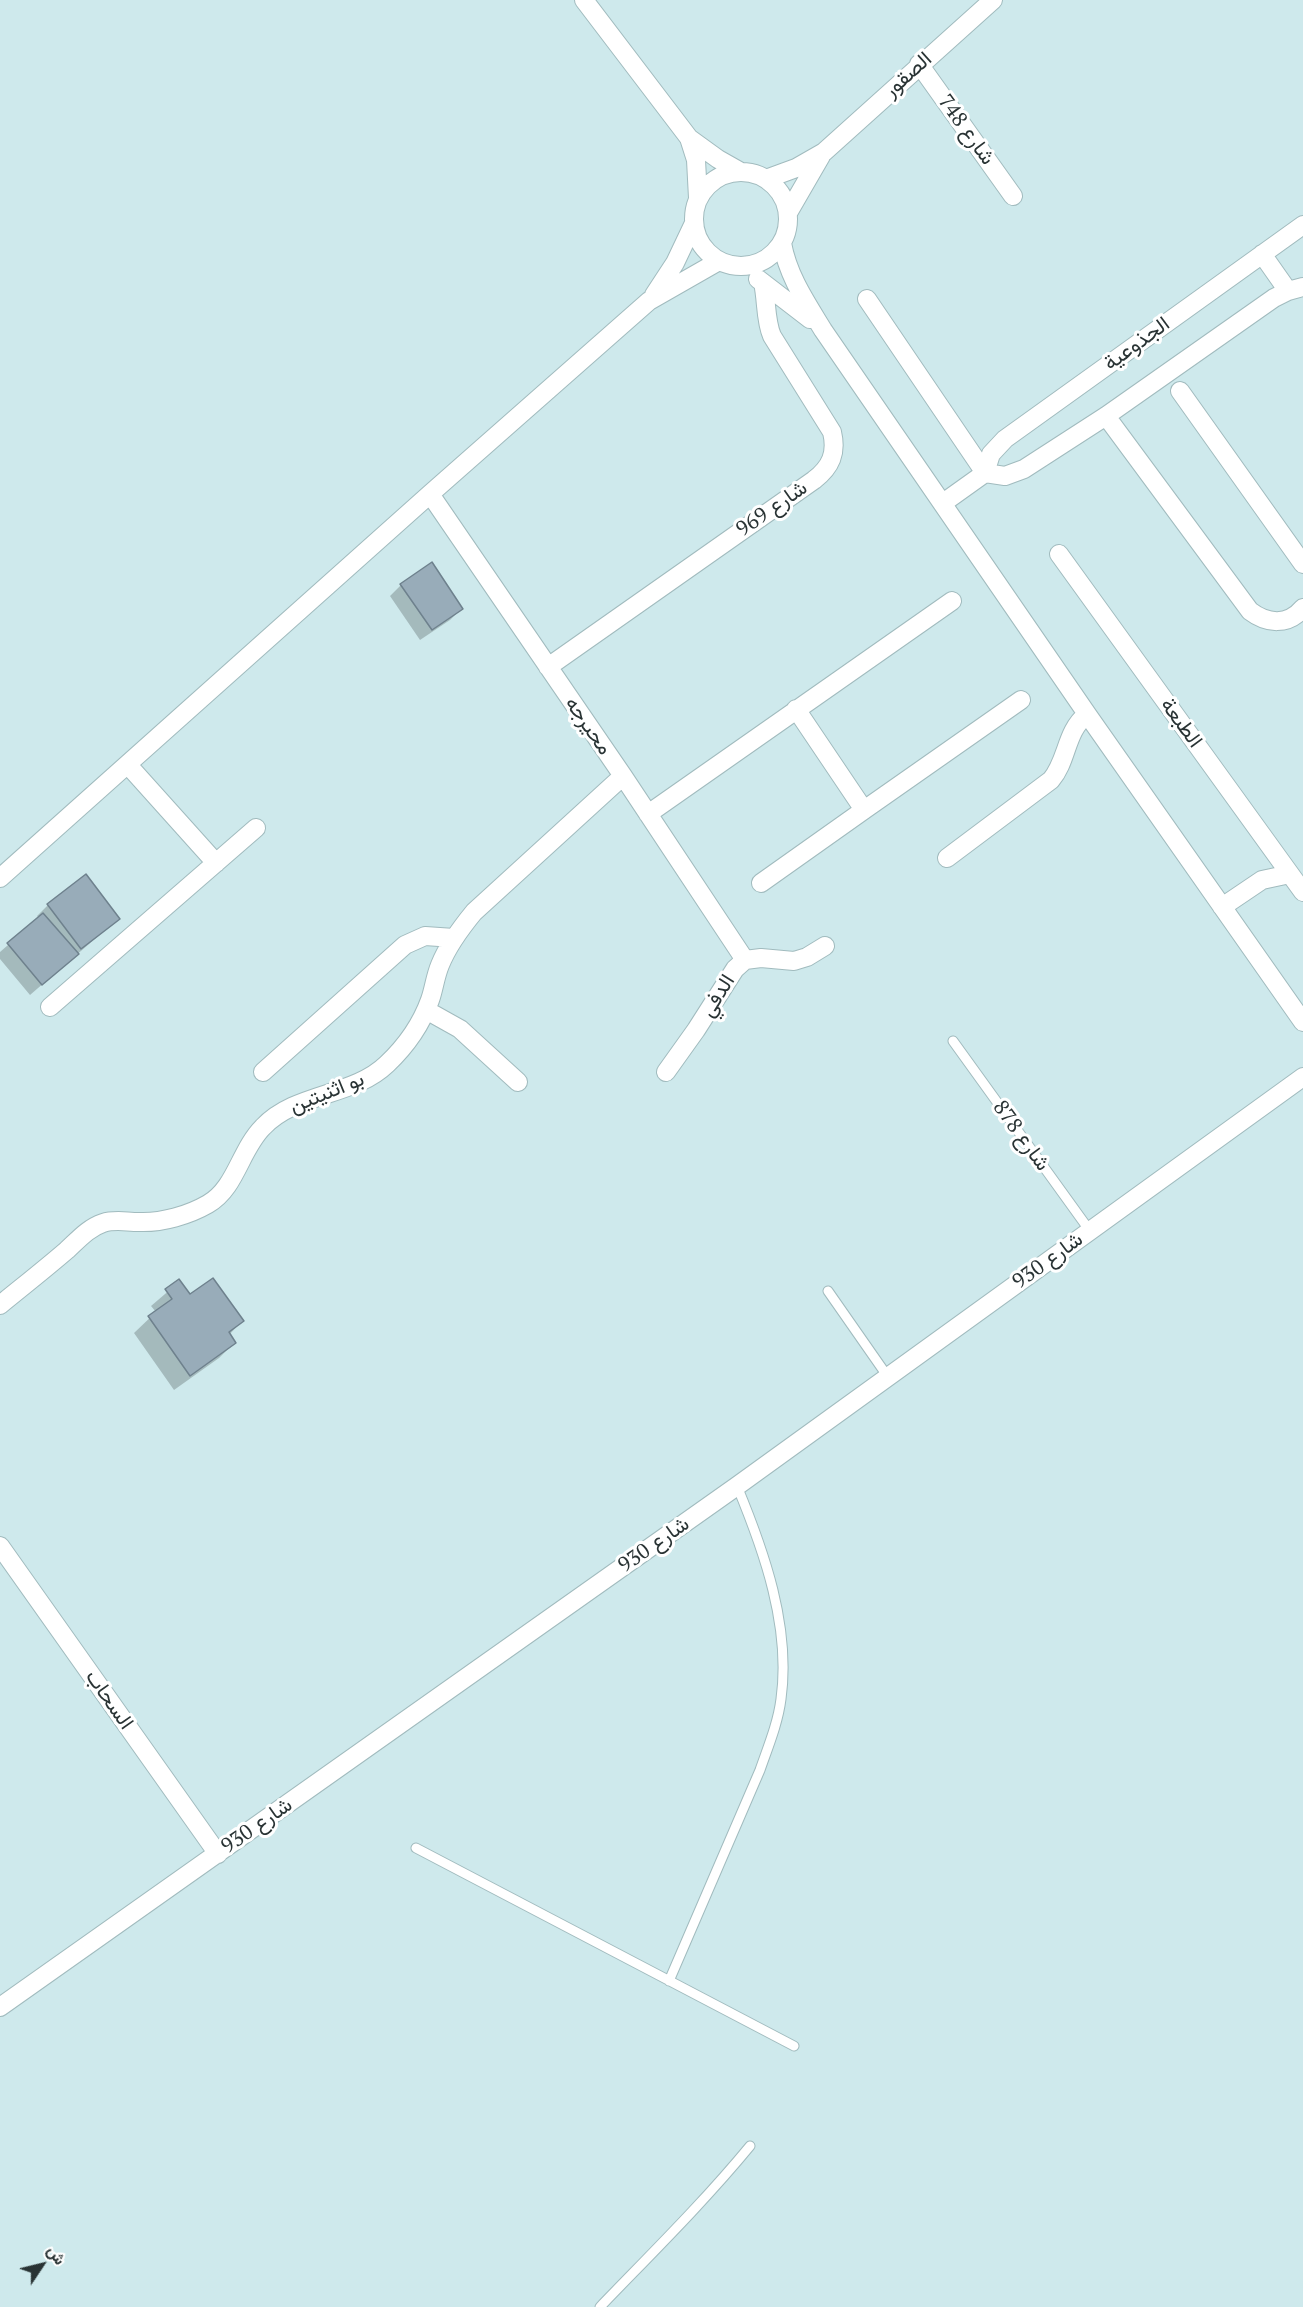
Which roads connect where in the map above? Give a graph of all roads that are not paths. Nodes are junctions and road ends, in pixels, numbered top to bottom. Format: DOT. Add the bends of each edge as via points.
graph roads {
  1 [pos="584,0"];
  2 [pos="993,0"];
  3 [pos="919,64"];
  4 [pos="689,138"];
  5 [pos="824,152"];
  6 [pos="741,172"];
  7 [pos="766,179"];
  8 [pos="1014,196"];
  9 [pos="698,198"];
  10 [pos="788,213"];
  11 [pos="694,223"];
  12 [pos="1303,225"];
  13 [pos="782,243"];
  14 [pos="1262,254"];
  15 [pos="719,261"];
  16 [pos="739,267"];
  17 [pos="764,283"];
  18 [pos="1296,289"];
  19 [pos="867,299"];
  20 [pos="649,301"];
  21 [pos="823,330"];
  22 [pos="1180,391"];
  23 [pos="1107,416"];
  24 [pos="985,473"];
  25 [pos="430,494"];
  26 [pos="943,503"];
  27 [pos="1059,554"];
  28 [pos="1303,564"];
  29 [pos="952,601"];
  30 [pos="1303,608"];
  31 [pos="548,667"];
  32 [pos="1021,700"];
  33 [pos="796,709"];
  34 [pos="1086,714"];
  35 [pos="128,765"];
  36 [pos="623,776"];
  37 [pos="864,810"];
  38 [pos="648,814"];
  39 [pos="256,828"];
  40 [pos="947,858"];
  41 [pos="216,863"];
  42 [pos="3,868"];
  43 [pos="1290,874"];
  44 [pos="761,883"];
  45 [pos="1303,892"];
  46 [pos="1222,907"];
  47 [pos="454,938"];
  48 [pos="825,946"];
  49 [pos="745,960"];
  50 [pos="50,1007"];
  51 [pos="426,1010"];
  52 [pos="1303,1022"];
  53 [pos="953,1041"];
  54 [pos="263,1072"];
  55 [pos="666,1072"];
  56 [pos="1303,1077"];
  57 [pos="518,1082"];
  58 [pos="1090,1231"];
  59 [pos="828,1291"];
  60 [pos="0,1305"];
  61 [pos="888,1377"];
  62 [pos="737,1486"];
  63 [pos="0,1546"];
  64 [pos="416,1848"];
  65 [pos="218,1854"];
  66 [pos="669,1981"];
  67 [pos="0,2007"];
  68 [pos="794,2046"];
  69 [pos="750,2146"];
  70 [pos="600,2307"];
  1 -- 4 [label="street"];
  2 -- 3 [label="street, الصقور"];
  3 -- 5 [label="street, الصقور"];
  3 -- 8 [label="street, شارع 748"];
  4 -- 6 [label="street"];
  4 -- 9 [label="street" via="696,159"];
  5 -- 7 [label="street, الصقور"];
  5 -- 10 [label="street, الصقور"];
  6 -- 7 [label="street"];
  6 -- 9 [label="street" via="716,179"];
  7 -- 10 [label="street" via="780,193"];
  9 -- 11 [label="street"];
  10 -- 13 [label="street"];
  11 -- 15 [label="street" via="702,245"];
  11 -- 20 [label="street" via="675,263"];
  12 -- 14 [label="street, الجذوعية"];
  13 -- 16 [label="street" via="764,261"];
  13 -- 21 [label="street" via="792,277"];
  14 -- 18 [label="street"];
  14 -- 24 [label="street, الجذوعية" via="1005,439 991,454"];
  15 -- 16 [label="street"];
  15 -- 20 [label="street"];
  16 -- 17 [label="street"];
  17 -- 21 [label="street"];
  17 -- 31 [label="street, شارع 969" via="772,336 832,432 834,454 830,465"];
  18 -- 23 [label="street, الجذوعية" via="1274,298"];
  19 -- 24 [label="street"];
  20 -- 25 [label="street"];
  21 -- 26 [label="street"];
  22 -- 28 [label="street"];
  23 -- 24 [label="street, الجذوعية" via="1015,474"];
  23 -- 30 [label="street" via="1250,611 1259,618 1281,621 1292,618"];
  24 -- 26 [label="street, الجذوعية"];
  25 -- 31 [label="street, محيرجه"];
  25 -- 35 [label="street"];
  26 -- 34 [label="street"];
  27 -- 43 [label="street, الطبعة"];
  29 -- 33 [label="street"];
  31 -- 36 [label="street, محيرجه"];
  32 -- 37 [label="street"];
  33 -- 37 [label="street"];
  33 -- 38 [label="street"];
  34 -- 40 [label="street" via="1074,728 1051,780"];
  34 -- 46 [label="street"];
  35 -- 41 [label="street"];
  35 -- 42 [label="street"];
  36 -- 38 [label="street, محيرجه"];
  36 -- 47 [label="street, بو اثنيتين" via="474,912"];
  37 -- 44 [label="street"];
  38 -- 49 [label="street, محيرجه"];
  39 -- 41 [label="street"];
  41 -- 50 [label="street"];
  43 -- 45 [label="street, الطبعة"];
  43 -- 46 [label="street" via="1262,880"];
  46 -- 52 [label="street"];
  47 -- 51 [label="street, بو اثنيتين" via="439,967"];
  47 -- 54 [label="street" via="425,936 405,945"];
  48 -- 49 [label="street, الدفي" via="794,961"];
  49 -- 55 [label="street, الدفي"];
  51 -- 57 [label="street" via="460,1029"];
  51 -- 60 [label="street, بو اثنيتين" via="406,1045 375,1074 291,1107 264,1125 244,1152 227,1186 210,1203 165,1220 113,1221 91,1228"];
  53 -- 58 [label="lane, شارع 878"];
  56 -- 58 [label="street, شارع 930"];
  58 -- 61 [label="street, شارع 930"];
  59 -- 61 [label="lane"];
  61 -- 62 [label="street, شارع 930"];
  62 -- 65 [label="street, شارع 930"];
  62 -- 66 [label="lane" via="752,1521 782,1637 781,1700 760,1770"];
  63 -- 65 [label="street, السحاب"];
  64 -- 66 [label="lane"];
  65 -- 67 [label="street, شارع 930"];
  66 -- 68 [label="lane"];
  69 -- 70 [label="lane" via="692,2213"];
}
